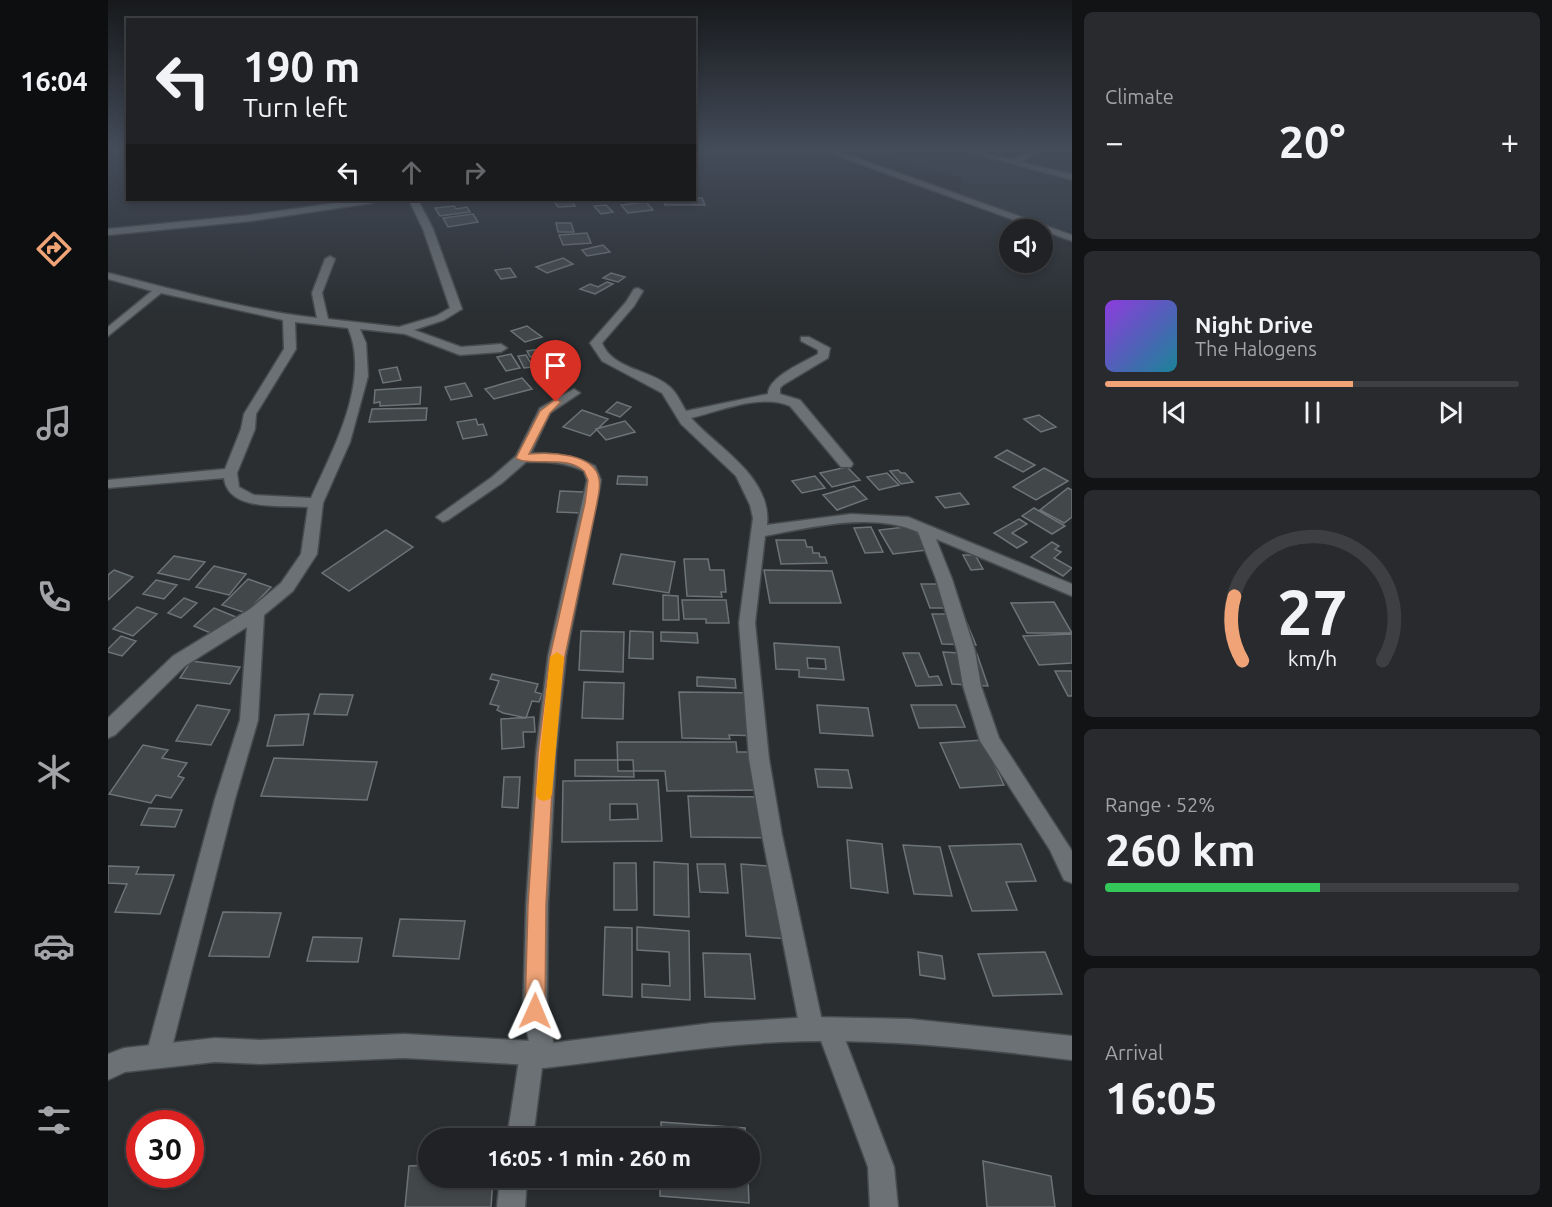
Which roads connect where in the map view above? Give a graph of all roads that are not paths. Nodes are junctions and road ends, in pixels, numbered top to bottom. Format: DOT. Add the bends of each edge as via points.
graph roads {
  1 [pos="332,204"];
  2 [pos="416,204"];
  3 [pos="978,204"];
  4 [pos="108,232"];
  5 [pos="1072,238"];
  6 [pos="330,259"];
  7 [pos="108,276"];
  8 [pos="159,290"];
  9 [pos="638,291"];
  10 [pos="289,318"];
  11 [pos="323,321"];
  12 [pos="352,325"];
  13 [pos="400,330"];
  14 [pos="108,333"];
  15 [pos="805,339"];
  16 [pos="501,348"];
  17 [pos="574,393"];
  18 [pos="774,396"];
  19 [pos="683,416"];
  20 [pos="522,458"];
  21 [pos="846,464"];
  22 [pos="230,473"];
  23 [pos="108,484"];
  24 [pos="316,503"];
  25 [pos="443,517"];
  26 [pos="924,528"];
  27 [pos="757,532"];
  28 [pos="1072,590"];
  29 [pos="256,613"];
  30 [pos="108,730"];
  31 [pos="1072,873"];
  32 [pos="821,1029"];
  33 [pos="1072,1048"];
  34 [pos="158,1055"];
  35 [pos="538,1055"];
  36 [pos="108,1067"];
  37 [pos="522,1128"];
  38 [pos="513,1188"];
  39 [pos="511,1207"];
  40 [pos="884,1207"];
  1 -- 4 [label="street" via="251,218"];
  2 -- 13 [label="street" via="456,309"];
  3 -- 5 [label="street"];
  6 -- 11 [label="street" via="317,293"];
  7 -- 8 [label="street"];
  8 -- 10 [label="street"];
  8 -- 14 [label="street"];
  9 -- 19 [label="street" via="596,343 597,351 611,363 666,390"];
  10 -- 11 [label="street"];
  10 -- 22 [label="street" via="290,348 250,414"];
  11 -- 12 [label="street"];
  12 -- 13 [label="street"];
  12 -- 24 [label="street" via="360,343 362,376 343,442"];
  13 -- 16 [label="street" via="460,351"];
  15 -- 18 [label="street" via="824,348 824,356 779,382"];
  17 -- 20 [label="street" via="546,411"];
  18 -- 19 [label="street"];
  18 -- 21 [label="street" via="795,403"];
  19 -- 27 [label="street" via="733,462 749,484 758,501"];
  20 -- 25 [label="street"];
  20 -- 35 [label="street" via="574,460 590,469 594,480 557,656 546,753 537,905"];
  22 -- 23 [label="street"];
  22 -- 24 [label="street" via="232,488 252,499"];
  24 -- 29 [label="street" via="309,554 286,587"];
  26 -- 27 [label="street" via="886,517 866,517"];
  26 -- 28 [label="street"];
  26 -- 31 [label="street" via="944,579 990,741 1057,843"];
  27 -- 32 [label="street" via="747,623 759,759 772,835"];
  29 -- 30 [label="street" via="179,662"];
  29 -- 34 [label="street" via="249,720"];
  32 -- 33 [label="street" via="952,1033"];
  32 -- 35 [label="street" via="701,1037"];
  32 -- 40 [label="street" via="865,1120 881,1167"];
  34 -- 35 [label="street" via="404,1046"];
  34 -- 36 [label="street" via="124,1060"];
  35 -- 37 [label="street"];
  38 -- 39 [label="street"];
}
